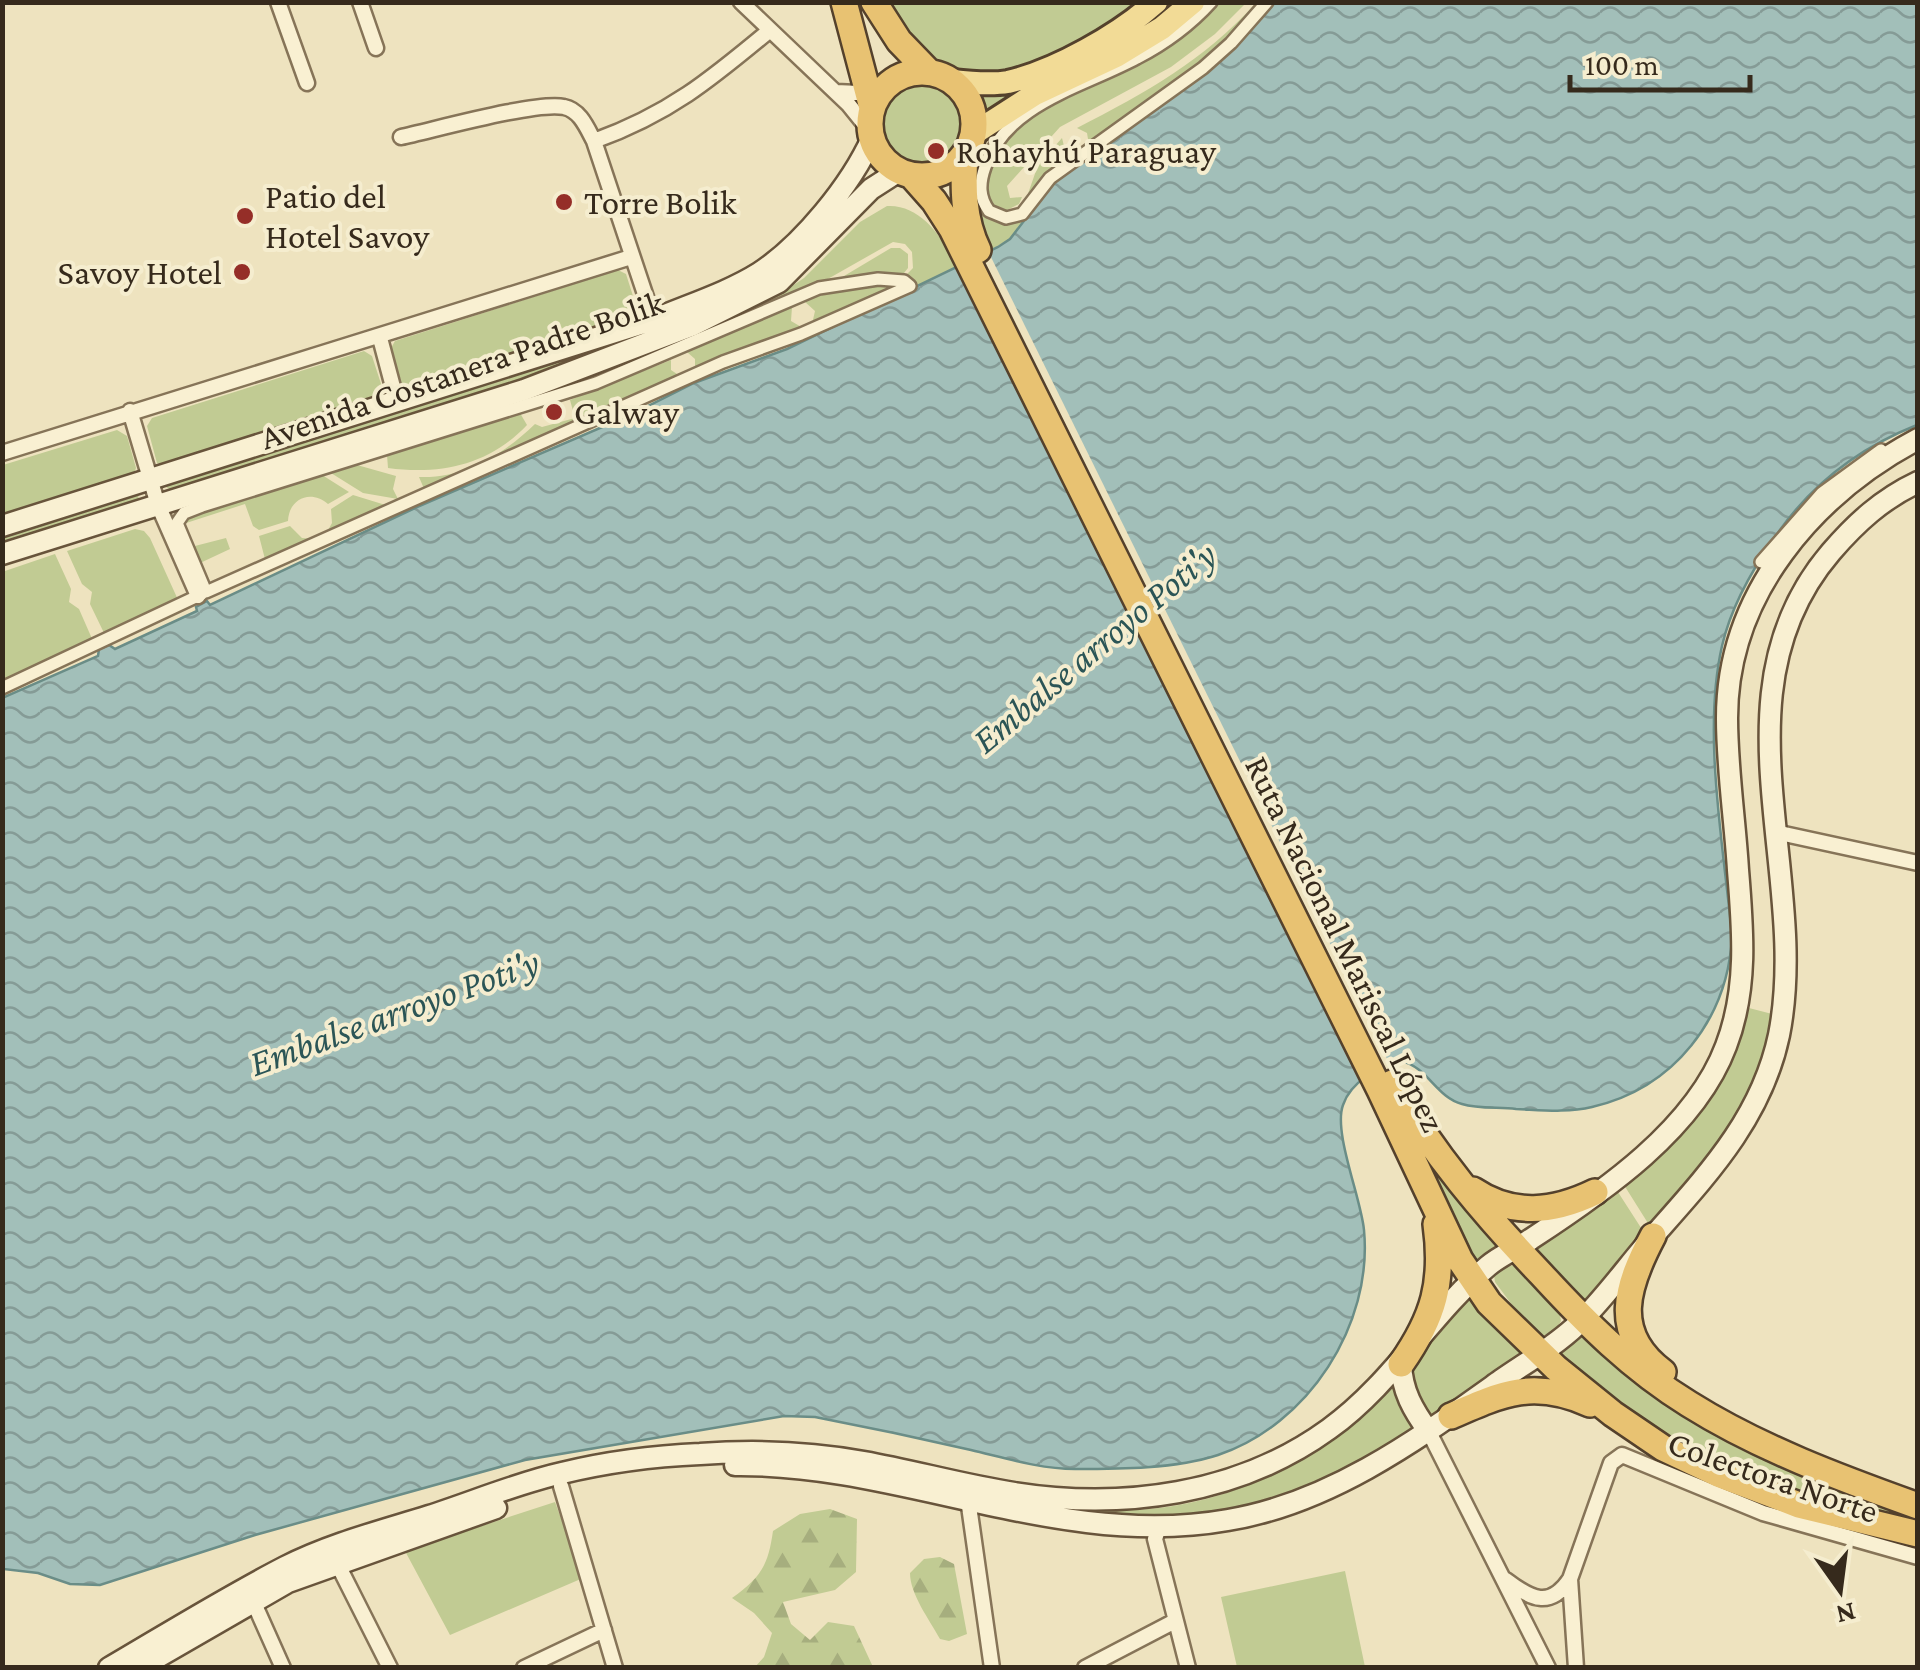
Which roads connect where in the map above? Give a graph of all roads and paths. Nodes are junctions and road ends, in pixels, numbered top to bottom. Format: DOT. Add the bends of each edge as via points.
graph roads {
  1 [pos="278,2"];
  2 [pos="360,2"];
  3 [pos="740,2"];
  4 [pos="844,2"];
  5 [pos="874,2"];
  6 [pos="1156,2"];
  7 [pos="1193,2"];
  8 [pos="1212,2"];
  9 [pos="1267,2"];
  10 [pos="770,30"];
  11 [pos="376,48"];
  12 [pos="941,77"];
  13 [pos="306,83"];
  14 [pos="836,92"];
  15 [pos="874,111"];
  16 [pos="401,136"];
  17 [pos="594,141"];
  18 [pos="969,144"];
  19 [pos="905,173"];
  20 [pos="970,251"];
  21 [pos="631,257"];
  22 [pos="657,330"];
  23 [pos="380,338"];
  24 [pos="397,402"];
  25 [pos="130,411"];
  26 [pos="1918,436"];
  27 [pos="4,449"];
  28 [pos="150,479"];
  29 [pos="1918,482"];
  30 [pos="158,505"];
  31 [pos="2,526"];
  32 [pos="2,554"];
  33 [pos="1761,562"];
  34 [pos="202,594"];
  35 [pos="2,688"];
  36 [pos="1775,832"];
  37 [pos="1918,864"];
  38 [pos="1386,1086"];
  39 [pos="1446,1167"];
  40 [pos="1596,1192"];
  41 [pos="1433,1203"];
  42 [pos="1652,1236"];
  43 [pos="1516,1248"];
  44 [pos="1483,1272"];
  45 [pos="1583,1319"];
  46 [pos="1539,1354"];
  47 [pos="1401,1364"];
  48 [pos="1613,1414"];
  49 [pos="1450,1416"];
  50 [pos="1428,1432"];
  51 [pos="1815,1465"];
  52 [pos="561,1486"];
  53 [pos="968,1498"];
  54 [pos="1918,1506"];
  55 [pos="1159,1527"];
  56 [pos="1918,1534"];
  57 [pos="334,1556"];
  58 [pos="1918,1557"];
  59 [pos="1570,1579"];
  60 [pos="1506,1580"];
  61 [pos="250,1595"];
  62 [pos="1175,1621"];
  63 [pos="604,1630"];
  64 [pos="109,1668"];
  65 [pos="139,1668"];
  66 [pos="283,1668"];
  67 [pos="390,1668"];
  68 [pos="524,1668"];
  69 [pos="615,1668"];
  70 [pos="992,1668"];
  71 [pos="1085,1668"];
  72 [pos="1188,1668"];
  73 [pos="1548,1668"];
  74 [pos="1576,1668"];
  1 -- 13 [label="street"];
  2 -- 11 [label="street"];
  3 -- 10 [label="street"];
  4 -- 15 [label="highway"];
  5 -- 12 [label="highway, Ruta Nacional Mariscal López" via="899,41"];
  6 -- 12 [label="main road" via="1108,37 1042,70 1003,83"];
  7 -- 18 [label="main road" via="1116,56 1035,94"];
  8 -- 9 [label="street" via="1140,56 1014,123 983,173 981,192 990,211 1006,218 1022,214 1050,178 1203,68"];
  10 -- 14 [label="street"];
  10 -- 17 [label="street" via="697,90 641,124"];
  12 -- 15 [label="highway" via="905,74"];
  12 -- 18 [label="highway, Ruta Nacional Mariscal López" via="970,104"];
  14 -- 15 [label="street"];
  14 -- 15 [label="street"];
  15 -- 19 [label="highway, Ruta Nacional Mariscal López" via="886,162"];
  15 -- 22 [label="main road, Avenida Costanera Padre Bolik" via="849,183 778,259"];
  16 -- 17 [label="street" via="565,106 580,116"];
  17 -- 21 [label="street"];
  18 -- 19 [label="highway" via="941,172"];
  18 -- 20 [label="highway, Ruta Nacional Mariscal López"];
  19 -- 20 [label="highway, Ruta Nacional Mariscal López"];
  19 -- 22 [label="main road, Avenida Costanera Padre Bolik" via="872,189 778,282 741,303"];
  20 -- 38 [label="highway, Ruta Nacional Mariscal López"];
  21 -- 22 [label="street"];
  21 -- 23 [label="street"];
  22 -- 24 [label="main road, Avenida Costanera Padre Bolik"];
  22 -- 30 [label="main road, Avenida Costanera Padre Bolik" via="524,390"];
  23 -- 24 [label="street"];
  23 -- 25 [label="street"];
  24 -- 28 [label="main road, Avenida Costanera Padre Bolik"];
  25 -- 27 [label="street"];
  25 -- 28 [label="street"];
  26 -- 33 [label="street" via="1838,479"];
  26 -- 40 [label="main road" via="1819,508 1770,569 1748,616 1727,716 1742,938 1735,1016 1717,1067 1689,1112"];
  28 -- 30 [label="street"];
  28 -- 31 [label="main road, Avenida Costanera Padre Bolik"];
  29 -- 36 [label="main road" via="1858,520 1814,572 1782,635 1768,749"];
  30 -- 32 [label="main road, Avenida Costanera Padre Bolik"];
  30 -- 34 [label="street"];
  34 -- 34 [label="street" via="723,362 910,284 878,279 820,288 596,383 184,513 177,523"];
  34 -- 35 [label="street"];
  36 -- 37 [label="street"];
  36 -- 42 [label="main road" via="1785,989 1766,1079 1730,1147"];
  38 -- 39 [label="highway, Ruta Nacional Mariscal López"];
  38 -- 41 [label="highway, Ruta Nacional Mariscal López"];
  39 -- 40 [label="highway" via="1485,1198 1516,1208 1552,1209"];
  39 -- 43 [label="highway, Ruta Nacional Mariscal López"];
  40 -- 43 [label="main road"];
  41 -- 44 [label="highway, Ruta Nacional Mariscal López" via="1460,1260"];
  41 -- 47 [label="highway" via="1435,1300"];
  42 -- 45 [label="main road"];
  42 -- 51 [label="highway" via="1628,1300 1630,1328 1647,1359 1792,1442"];
  43 -- 44 [label="main road"];
  43 -- 45 [label="highway, Ruta Nacional Mariscal López"];
  44 -- 46 [label="highway, Ruta Nacional Mariscal López" via="1489,1304"];
  44 -- 47 [label="main road"];
  45 -- 46 [label="main road"];
  45 -- 51 [label="highway, Ruta Nacional Mariscal López" via="1690,1406"];
  46 -- 48 [label="highway, Ruta Nacional Mariscal López"];
  46 -- 49 [label="main road"];
  47 -- 50 [label="main road" via="1409,1402"];
  47 -- 57 [label="main road" via="1311,1442 1190,1490 1070,1500 818,1456 702,1453 556,1474"];
  48 -- 49 [label="highway" via="1568,1394 1534,1390 1495,1396"];
  48 -- 56 [label="highway, Ruta Nacional Mariscal López" via="1662,1448 1718,1474 1817,1510"];
  49 -- 50 [label="main road"];
  50 -- 55 [label="main road" via="1290,1505"];
  50 -- 60 [label="street"];
  51 -- 54 [label="highway, Ruta Nacional Mariscal López"];
  52 -- 53 [label="main road" via="654,1470 742,1465 857,1476"];
  52 -- 57 [label="main road"];
  52 -- 63 [label="street"];
  53 -- 55 [label="main road" via="1087,1523"];
  53 -- 70 [label="street"];
  55 -- 62 [label="street" via="1155,1539"];
  57 -- 61 [label="main road"];
  57 -- 67 [label="street"];
  58 -- 59 [label="street, Colectora Norte" via="1763,1513 1622,1455 1611,1463"];
  59 -- 60 [label="street" via="1562,1592 1538,1598"];
  59 -- 74 [label="street"];
  60 -- 73 [label="street"];
  61 -- 64 [label="main road"];
  61 -- 65 [label="main road"];
  61 -- 66 [label="street"];
  62 -- 71 [label="street"];
  62 -- 72 [label="street"];
  63 -- 68 [label="street"];
  63 -- 69 [label="street"];
}
